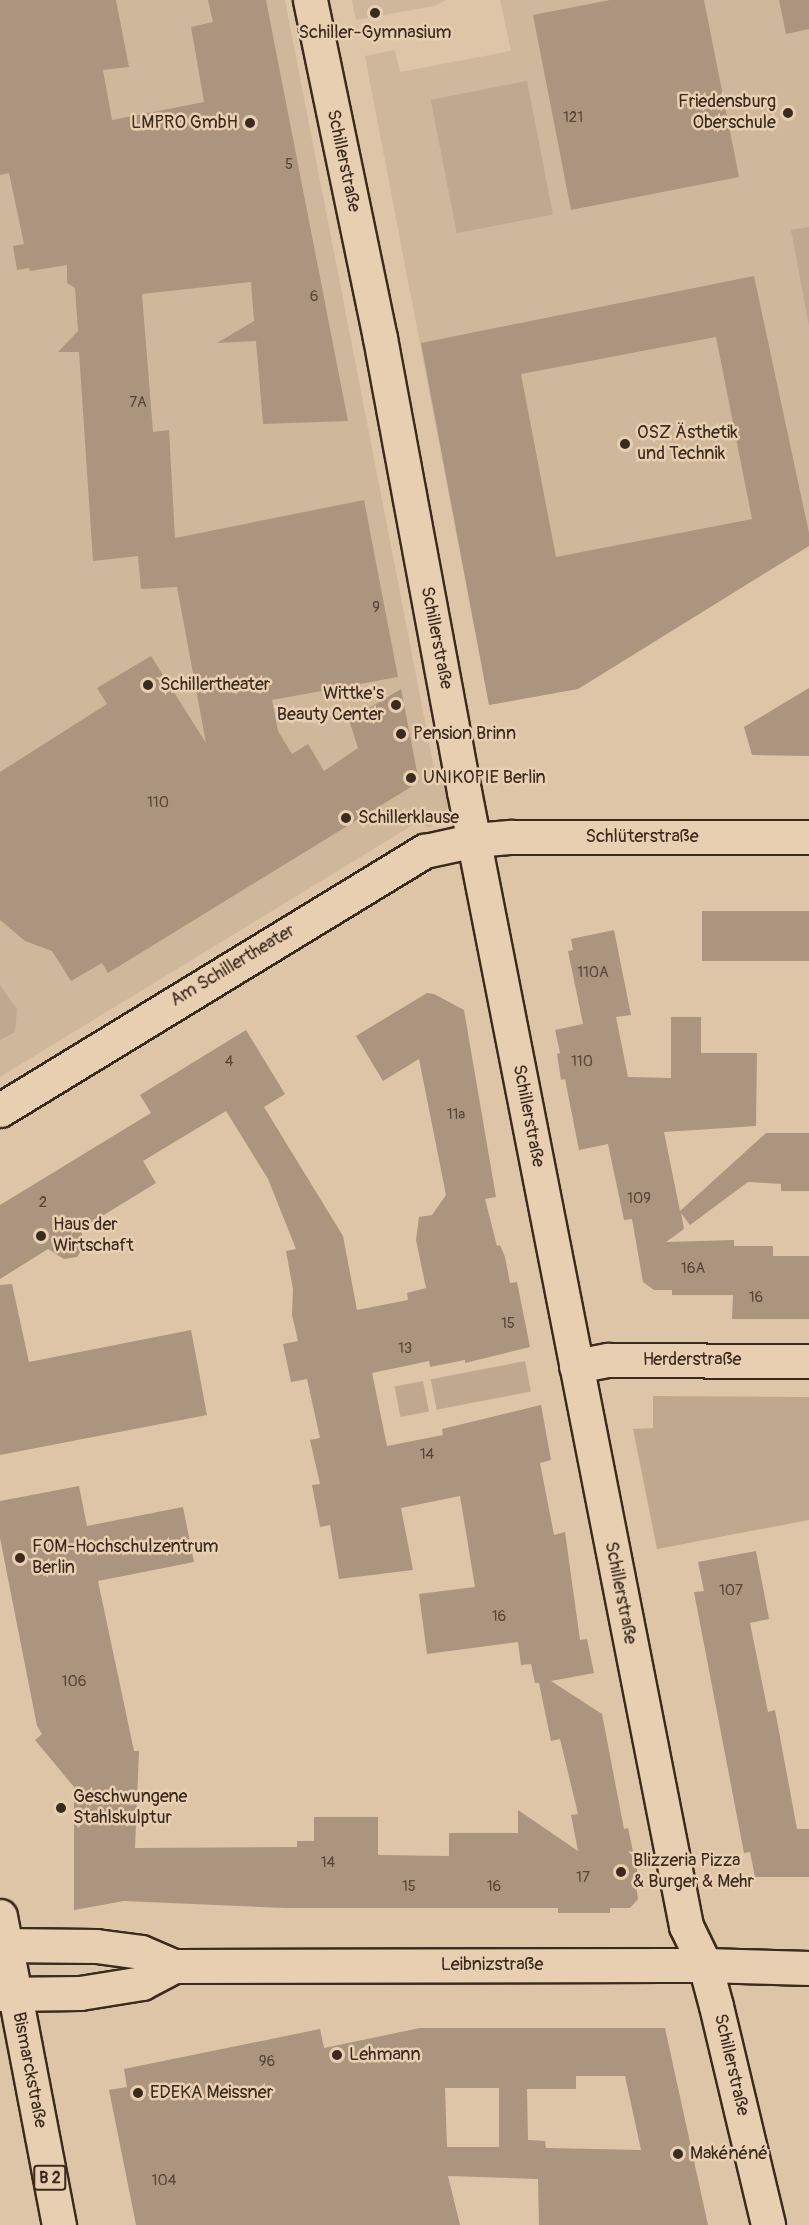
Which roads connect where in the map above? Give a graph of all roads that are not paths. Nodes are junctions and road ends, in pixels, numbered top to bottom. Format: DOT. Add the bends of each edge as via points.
graph roads {
  1 [pos="310,0"];
  2 [pos="809,837"];
  3 [pos="475,840"];
  4 [pos="0,1110"];
  5 [pos="809,1361"];
  6 [pos="576,1366"];
  7 [pos="2,1935"];
  8 [pos="705,1965"];
  9 [pos="174,1966"];
  10 [pos="809,1968"];
  11 [pos="7,1994"];
  12 [pos="59,2225"];
  13 [pos="768,2225"];
  1 -- 3 [label="street, Schillerstraße" via="380,338"];
  2 -- 3 [label="street, Schlüterstraße"];
  3 -- 4 [label="street, Am Schillertheater" via="425,851 404,861"];
  3 -- 6 [label="street, Schillerstraße"];
  5 -- 6 [label="street, Herderstraße" via="608,1360"];
  6 -- 8 [label="street, Schillerstraße" via="686,1926"];
  7 -- 9 [label="street, Leibnizstraße" via="141,1952"];
  7 -- 11 [label="street, Bismarckstraße / B 2"];
  8 -- 9 [label="street, Leibnizstraße"];
  8 -- 10 [label="street, Leibnizstraße"];
  8 -- 13 [label="street, Schillerstraße"];
  9 -- 11 [label="street, Leibnizstraße" via="142,1983 80,1993"];
  11 -- 12 [label="street, Bismarckstraße / B 2"];
}
